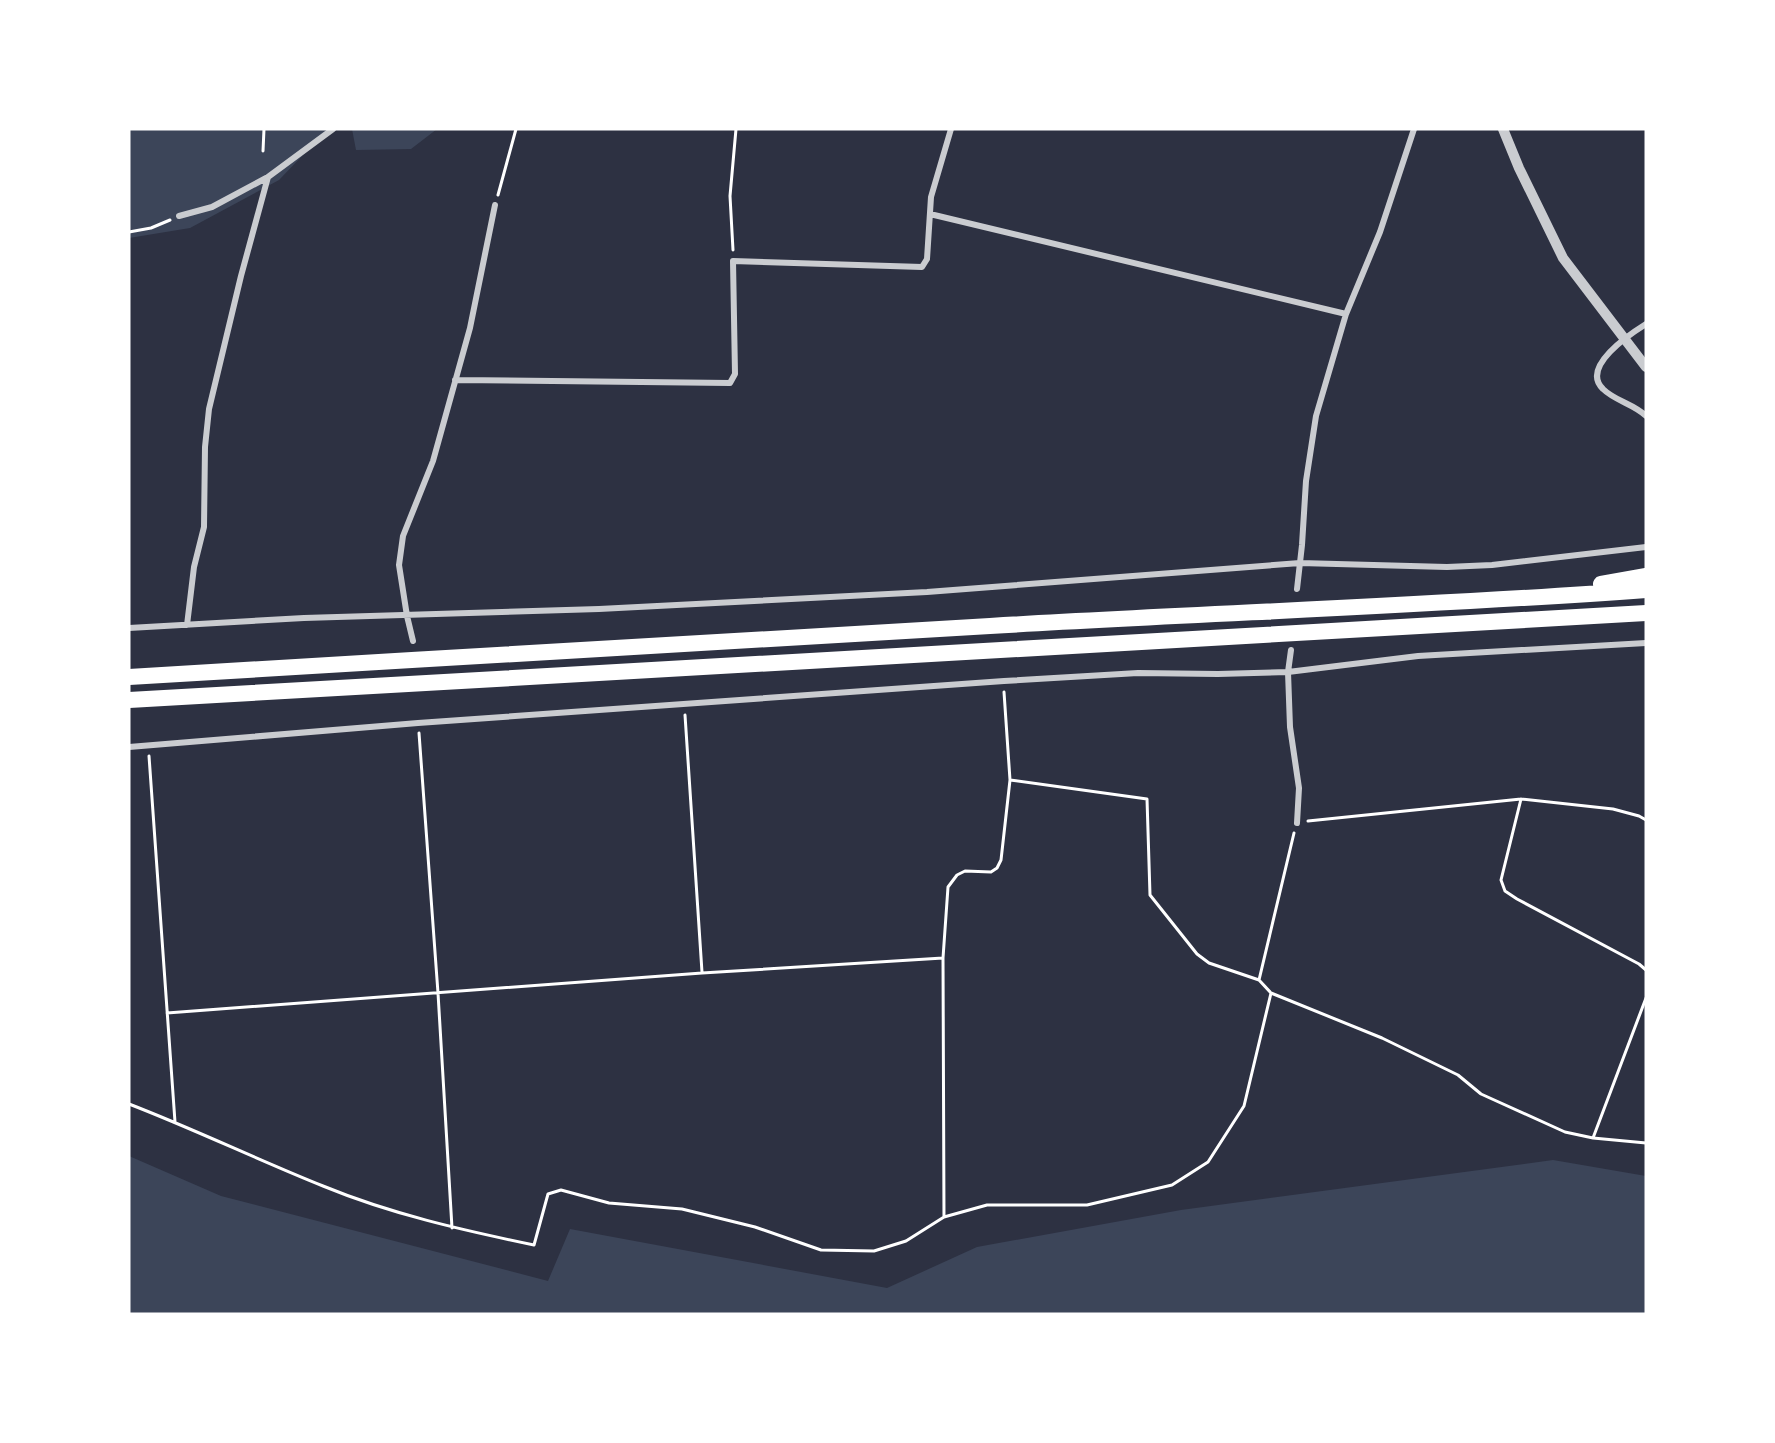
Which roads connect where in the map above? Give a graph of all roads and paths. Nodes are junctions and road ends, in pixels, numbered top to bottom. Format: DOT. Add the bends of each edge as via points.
graph roads {
  1 [pos="264,129"];
  2 [pos="333,129"];
  3 [pos="516,129"];
  4 [pos="736,129"];
  5 [pos="951,129"];
  6 [pos="1414,129"];
  7 [pos="1503,129"];
  8 [pos="263,151"];
  9 [pos="268,177"];
  10 [pos="495,205"];
  11 [pos="930,214"];
  12 [pos="179,216"];
  13 [pos="129,232"];
  14 [pos="733,261"];
  15 [pos="1346,314"];
  16 [pos="1646,324"];
  17 [pos="1625,338"];
  18 [pos="1646,367"];
  19 [pos="455,380"];
  20 [pos="1646,416"];
  21 [pos="1646,547"];
  22 [pos="1300,563"];
  23 [pos="1646,576"];
  24 [pos="1297,589"];
  25 [pos="1646,590"];
  26 [pos="1502,601"];
  27 [pos="1646,613"];
  28 [pos="407,616"];
  29 [pos="187,626"];
  30 [pos="129,628"];
  31 [pos="413,641"];
  32 [pos="1646,643"];
  33 [pos="1291,650"];
  34 [pos="1288,672"];
  35 [pos="129,677"];
  36 [pos="1004,681"];
  37 [pos="129,700"];
  38 [pos="684,705"];
  39 [pos="418,723"];
  40 [pos="148,745"];
  41 [pos="129,747"];
  42 [pos="1010,780"];
  43 [pos="1521,799"];
  44 [pos="1646,820"];
  45 [pos="1297,823"];
  46 [pos="943,958"];
  47 [pos="1646,970"];
  48 [pos="702,973"];
  49 [pos="1259,980"];
  50 [pos="438,993"];
  51 [pos="1271,993"];
  52 [pos="1646,998"];
  53 [pos="167,1013"];
  54 [pos="129,1104"];
  55 [pos="175,1122"];
  56 [pos="1593,1138"];
  57 [pos="1646,1143"];
  58 [pos="944,1217"];
  59 [pos="452,1228"];
  1 -- 8 [label="path"];
  2 -- 9 [label="street"];
  3 -- 10 [label="path"];
  4 -- 14 [label="path" via="730,196"];
  5 -- 11 [label="street" via="931,197"];
  6 -- 15 [label="street" via="1380,232"];
  7 -- 17 [label="street" via="1563,258"];
  9 -- 12 [label="street" via="212,207"];
  9 -- 29 [label="street" via="209,409 204,527 194,567"];
  10 -- 19 [label="street" via="470,328"];
  11 -- 14 [label="street" via="927,259 922,267"];
  11 -- 15 [label="street"];
  12 -- 13 [label="path"];
  14 -- 19 [label="street" via="735,374 730,383"];
  15 -- 22 [label="street" via="1316,416"];
  16 -- 17 [label="street"];
  17 -- 18 [label="street"];
  17 -- 20 [label="street" via="1598,367 1597,378 1601,387"];
  19 -- 28 [label="street" via="433,461 403,536 399,565"];
  21 -- 22 [label="street" via="1459,567"];
  22 -- 24 [label="street"];
  22 -- 28 [label="street" via="927,592"];
  23 -- 26 [label="highway"];
  25 -- 26 [label="highway"];
  26 -- 35 [label="highway" via="988,626"];
  27 -- 37 [label="highway"];
  28 -- 29 [label="street"];
  28 -- 31 [label="street"];
  29 -- 30 [label="street"];
  32 -- 34 [label="street" via="1418,656"];
  33 -- 34 [label="street"];
  34 -- 36 [label="street" via="1138,673"];
  34 -- 45 [label="street" via="1290,727 1299,788"];
  36 -- 38 [label="street"];
  36 -- 42 [label="path"];
  38 -- 39 [label="street"];
  38 -- 48 [label="path"];
  39 -- 40 [label="street"];
  39 -- 50 [label="path"];
  40 -- 41 [label="street"];
  40 -- 53 [label="path"];
  42 -- 46 [label="path" via="997,868 991,872 965,871 948,887"];
  42 -- 49 [label="path" via="1147,799 1150,895 1203,959"];
  43 -- 44 [label="path" via="1613,809"];
  43 -- 45 [label="path"];
  43 -- 47 [label="path" via="1501,880 1505,891"];
  45 -- 49 [label="path"];
  46 -- 48 [label="path"];
  46 -- 58 [label="path"];
  48 -- 50 [label="path"];
  49 -- 51 [label="path"];
  50 -- 53 [label="path"];
  50 -- 59 [label="path"];
  51 -- 56 [label="path" via="1382,1038 1458,1075 1481,1094 1564,1132"];
  51 -- 58 [label="path" via="1244,1106 1208,1162 1172,1185 1087,1205 987,1205"];
  52 -- 56 [label="path"];
  53 -- 55 [label="path"];
  54 -- 55 [label="path"];
  55 -- 59 [label="path" via="324,1187"];
  56 -- 57 [label="path"];
  58 -- 59 [label="path" via="906,1241 874,1251 821,1250 755,1227 682,1209 609,1203 561,1190 548,1194 534,1245"];
}
